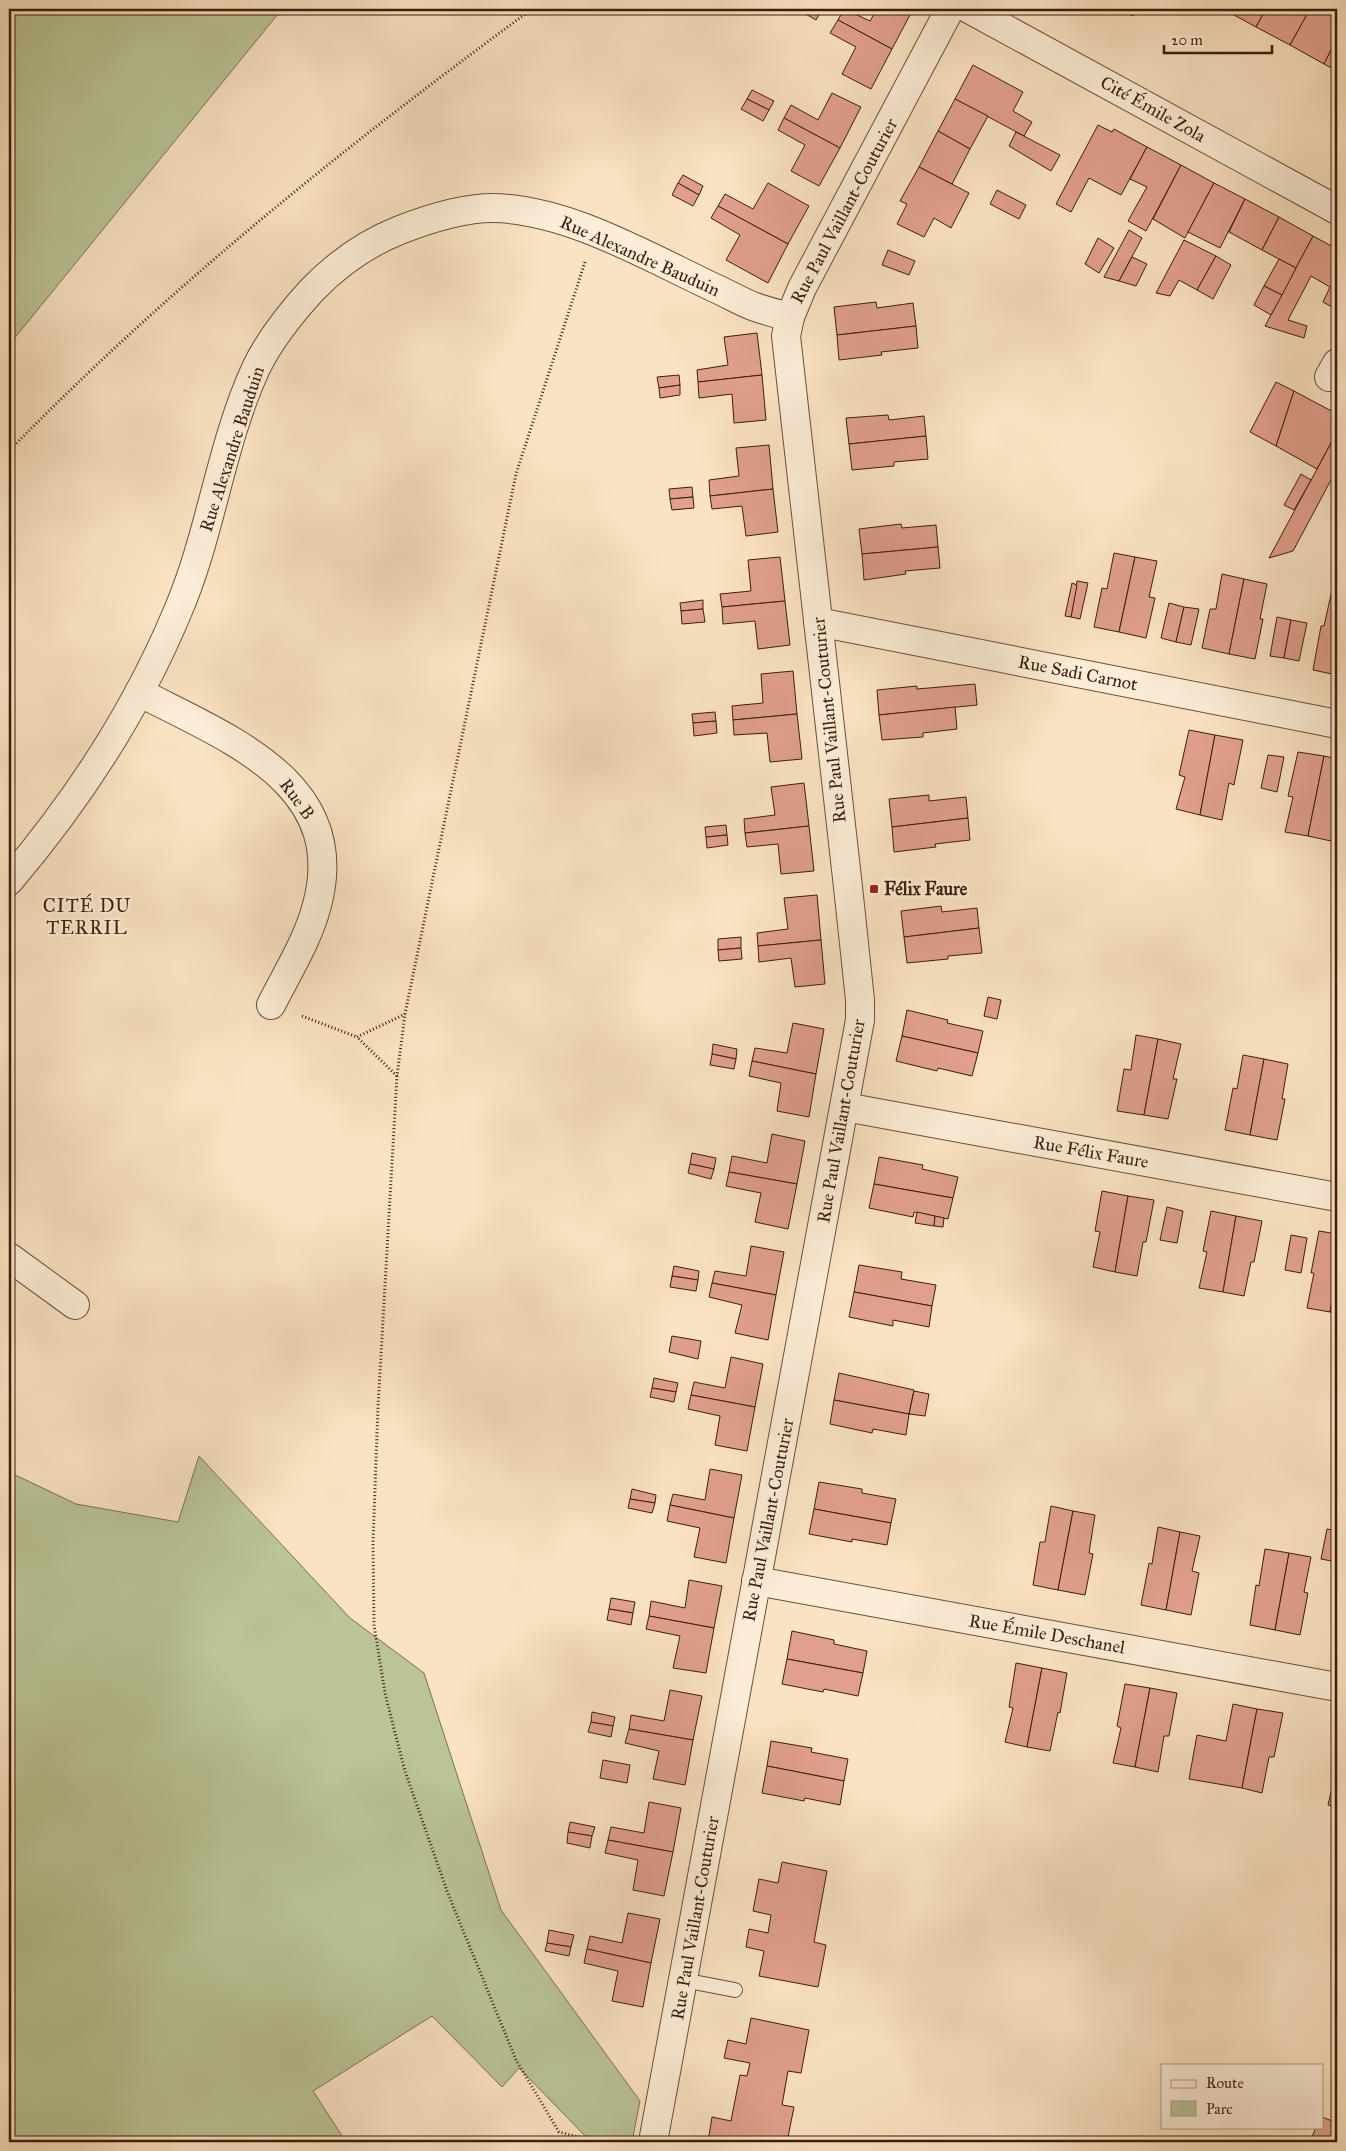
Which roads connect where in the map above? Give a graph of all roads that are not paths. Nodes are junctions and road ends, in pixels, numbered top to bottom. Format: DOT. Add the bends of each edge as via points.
graph roads {
  1 [pos="950,9"];
  2 [pos="969,9"];
  3 [pos="1337,210"];
  4 [pos="790,317"];
  5 [pos="818,622"];
  6 [pos="139,692"];
  7 [pos="1337,724"];
  8 [pos="9,881"];
  9 [pos="271,1005"];
  10 [pos="845,1107"];
  11 [pos="1337,1197"];
  12 [pos="9,1257"];
  13 [pos="75,1305"];
  14 [pos="756,1581"];
  15 [pos="1337,1687"];
  16 [pos="683,1980"];
  17 [pos="735,1990"];
  18 [pos="653,2142"];
  1 -- 4 [label="street, Rue Paul Vaillant-Couturier" via="802,288"];
  2 -- 3 [label="street, Cité Émile Zola"];
  4 -- 5 [label="street, Rue Paul Vaillant-Couturier" via="786,336"];
  4 -- 6 [label="street, Rue Alexandre Bauduin" via="753,306 595,232 541,214 492,208 439,218 390,234 349,258 321,281 286,320 256,368 184,595 166,640"];
  5 -- 7 [label="street, Rue Sadi Carnot"];
  5 -- 10 [label="street, Rue Paul Vaillant-Couturier" via="860,1000 858,1035"];
  6 -- 8 [label="street, Rue Alexandre Bauduin" via="76,796"];
  6 -- 9 [label="street, Rue B" via="259,758 294,790 310,813 319,834 322,857 317,904 309,928"];
  10 -- 11 [label="street, Rue Félix Faure"];
  10 -- 14 [label="street, Rue Paul Vaillant-Couturier"];
  12 -- 13 [label="street"];
  14 -- 15 [label="street, Rue Émile Deschanel"];
  14 -- 16 [label="street, Rue Paul Vaillant-Couturier"];
  16 -- 17 [label="lane"];
  16 -- 18 [label="street, Rue Paul Vaillant-Couturier"];
}
